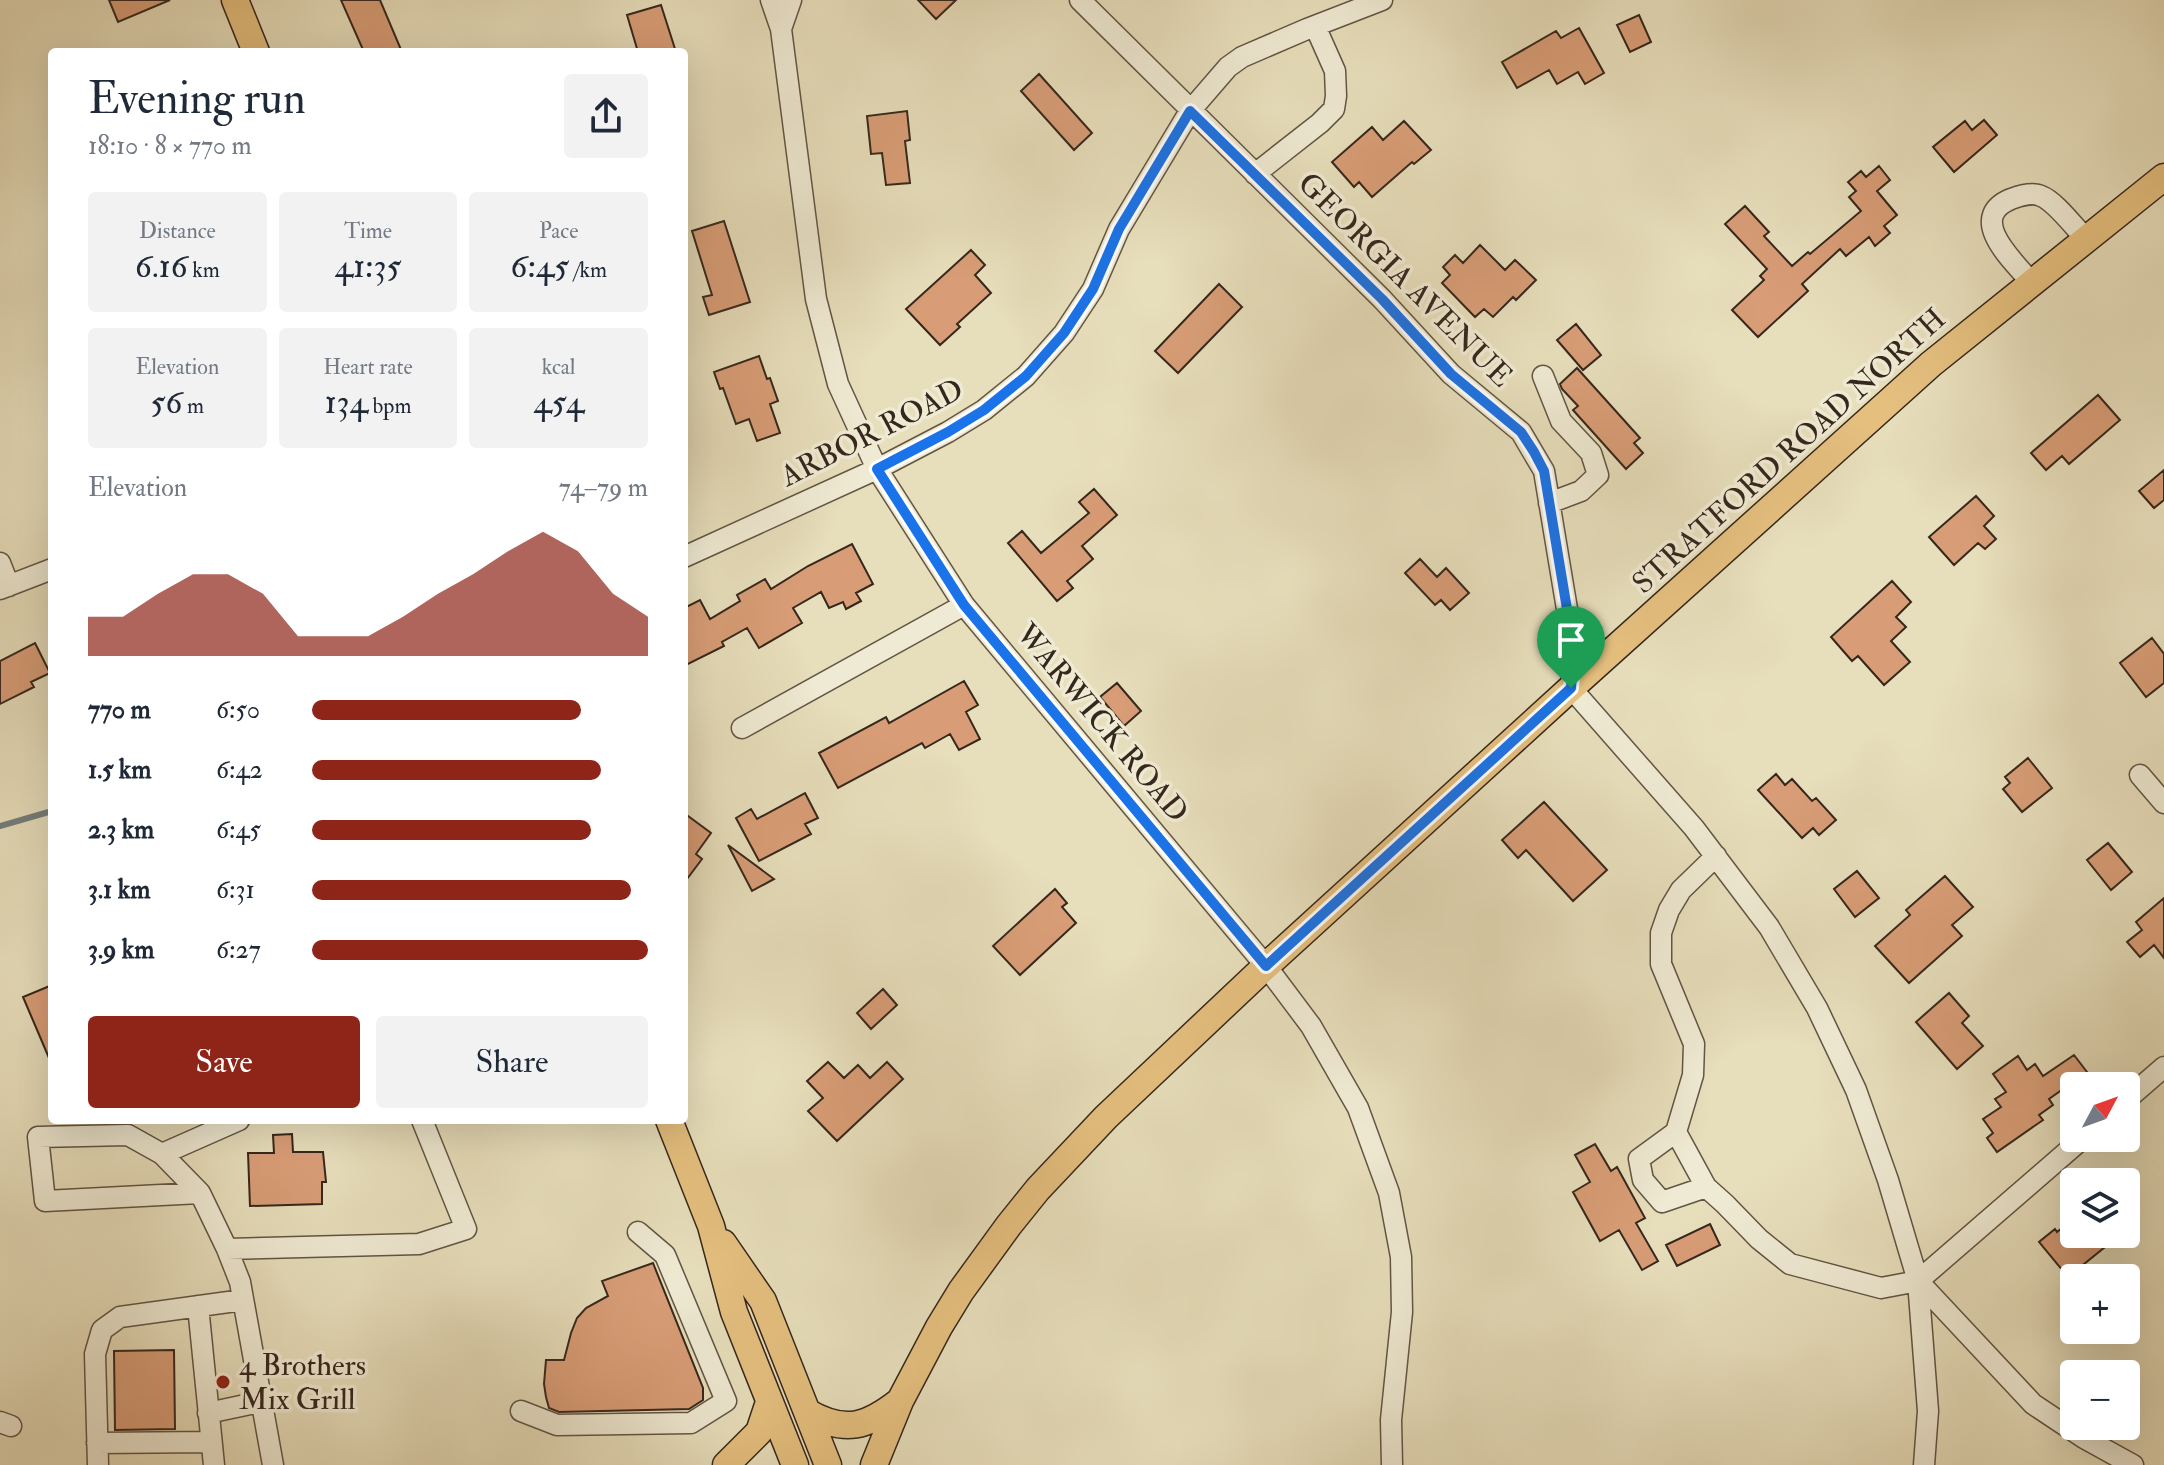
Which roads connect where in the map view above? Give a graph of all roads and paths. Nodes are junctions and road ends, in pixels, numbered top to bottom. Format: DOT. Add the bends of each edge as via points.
graph roads {
  1 [pos="235,0"];
  2 [pos="771,0"];
  3 [pos="791,0"];
  4 [pos="1080,0"];
  5 [pos="1382,0"];
  6 [pos="1315,26"];
  7 [pos="781,29"];
  8 [pos="254,48"];
  9 [pos="1190,111"];
  10 [pos="1255,174"];
  11 [pos="2164,177"];
  12 [pos="2086,239"];
  13 [pos="2032,283"];
  14 [pos="1543,376"];
  15 [pos="877,469"];
  16 [pos="1549,503"];
  17 [pos="688,555"];
  18 [pos="0,563"];
  19 [pos="48,570"];
  20 [pos="4,587"];
  21 [pos="964,605"];
  22 [pos="1571,688"];
  23 [pos="742,728"];
  24 [pos="2140,775"];
  25 [pos="2164,803"];
  26 [pos="1716,856"];
  27 [pos="1266,966"];
  28 [pos="2164,1067"];
  29 [pos="2140,1088"];
  30 [pos="230,1124"];
  31 [pos="424,1124"];
  32 [pos="671,1124"];
  33 [pos="1676,1132"];
  34 [pos="2067,1152"];
  35 [pos="162,1154"];
  36 [pos="1706,1187"];
  37 [pos="200,1193"];
  38 [pos="711,1226"];
  39 [pos="638,1232"];
  40 [pos="227,1249"];
  41 [pos="1918,1281"];
  42 [pos="243,1300"];
  43 [pos="198,1306"];
  44 [pos="900,1401"];
  45 [pos="260,1402"];
  46 [pos="769,1402"];
  47 [pos="521,1411"];
  48 [pos="807,1412"];
  49 [pos="208,1413"];
  50 [pos="211,1442"];
  51 [pos="97,1443"];
  52 [pos="98,1465"];
  53 [pos="214,1465"];
  54 [pos="273,1465"];
  55 [pos="726,1465"];
  56 [pos="795,1465"];
  57 [pos="828,1465"];
  58 [pos="874,1465"];
  59 [pos="1392,1465"];
  60 [pos="1924,1465"];
  61 [pos="2133,1465"];
  1 -- 8 [label="main road"];
  2 -- 7 [label="street, WARWICK ROAD"];
  3 -- 7 [label="street"];
  4 -- 9 [label="street, GEORGIA AVENUE"];
  5 -- 6 [label="street, ARBOR ROAD"];
  6 -- 9 [label="street, ARBOR ROAD" via="1242,57"];
  6 -- 10 [label="street" via="1335,71 1334,109"];
  7 -- 15 [label="street, WARWICK ROAD" via="816,299 838,384"];
  9 -- 10 [label="street, GEORGIA AVENUE"];
  9 -- 15 [label="street, ARBOR ROAD" via="1064,333 1026,376 984,410"];
  10 -- 16 [label="street, GEORGIA AVENUE" via="1451,374 1521,432 1544,471"];
  11 -- 12 [label="main road, STRATFORD ROAD NORTH"];
  12 -- 13 [label="main road, STRATFORD ROAD NORTH"];
  12 -- 13 [label="street" via="2043,196 2001,204 1993,212 1993,234"];
  13 -- 22 [label="main road, STRATFORD ROAD NORTH" via="1936,360"];
  14 -- 16 [label="street" via="1561,421 1591,453 1598,475 1581,491"];
  15 -- 17 [label="street, ARBOR ROAD"];
  15 -- 21 [label="street, WARWICK ROAD"];
  16 -- 22 [label="street, GEORGIA AVENUE" via="1574,651"];
  18 -- 20 [label="street"];
  19 -- 20 [label="street"];
  21 -- 23 [label="street"];
  21 -- 27 [label="street, WARWICK ROAD"];
  22 -- 26 [label="street"];
  22 -- 27 [label="main road, STRATFORD ROAD NORTH"];
  24 -- 25 [label="street"];
  26 -- 33 [label="street" via="1681,890 1661,933 1661,964 1694,1044 1693,1075"];
  26 -- 41 [label="street" via="1769,927 1817,1008 1856,1090"];
  27 -- 44 [label="main road, STRATFORD ROAD NORTH" via="1127,1096 1038,1189 961,1291"];
  27 -- 59 [label="street, WARWICK ROAD" via="1311,1026 1358,1108 1389,1193 1401,1257 1402,1312"];
  28 -- 29 [label="street"];
  30 -- 35 [label="street"];
  31 -- 40 [label="street" via="466,1229 419,1244"];
  32 -- 38 [label="main road"];
  33 -- 36 [label="street"];
  33 -- 36 [label="street" via="1639,1159 1643,1180 1662,1202"];
  34 -- 41 [label="street"];
  35 -- 37 [label="street"];
  35 -- 37 [label="street" via="128,1135 38,1137 45,1201"];
  36 -- 41 [label="street" via="1790,1264 1881,1288"];
  37 -- 40 [label="street"];
  38 -- 46 [label="main road" via="734,1312"];
  38 -- 48 [label="main road" via="763,1301"];
  39 -- 47 [label="street" via="665,1255 726,1401 691,1423 557,1425"];
  40 -- 42 [label="street"];
  41 -- 60 [label="street" via="1928,1411"];
  41 -- 61 [label="street" via="2033,1404"];
  42 -- 43 [label="street"];
  42 -- 45 [label="street"];
  43 -- 49 [label="street"];
  43 -- 51 [label="street" via="120,1317 102,1330 95,1354"];
  44 -- 48 [label="main road" via="880,1417 849,1426 833,1425"];
  44 -- 58 [label="main road, STRATFORD ROAD NORTH"];
  45 -- 49 [label="street"];
  45 -- 54 [label="street"];
  46 -- 55 [label="main road" via="759,1432"];
  46 -- 56 [label="main road"];
  48 -- 57 [label="main road"];
  49 -- 50 [label="street"];
  50 -- 51 [label="street"];
  50 -- 53 [label="street"];
  51 -- 52 [label="street"];
}
